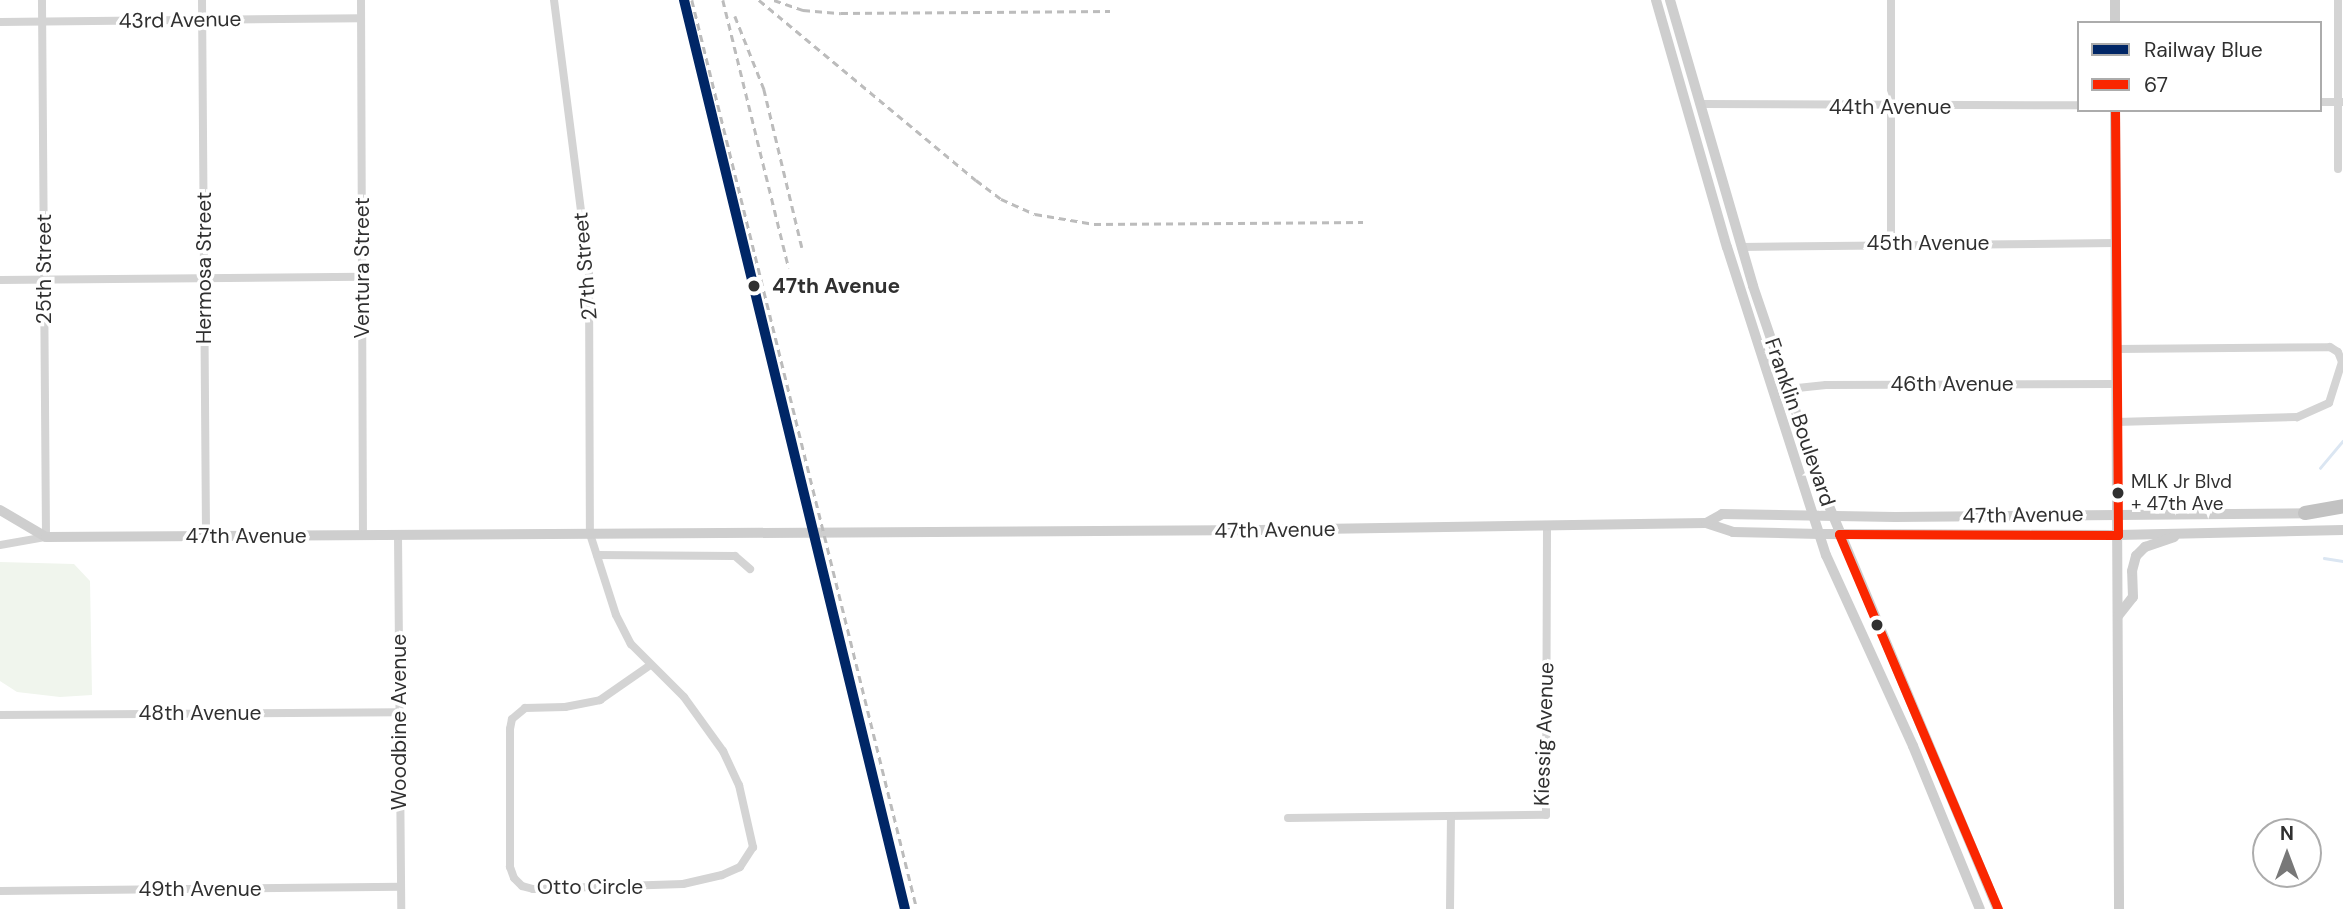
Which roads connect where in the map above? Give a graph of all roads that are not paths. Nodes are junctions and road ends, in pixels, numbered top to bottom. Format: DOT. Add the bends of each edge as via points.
graph roads {
  1 [pos="42,0"];
  2 [pos="202,0"];
  3 [pos="361,0"];
  4 [pos="554,0"];
  5 [pos="1656,0"];
  6 [pos="1670,0"];
  7 [pos="1891,0"];
  8 [pos="2115,0"];
  9 [pos="2337,0"];
  10 [pos="361,18"];
  11 [pos="202,20"];
  12 [pos="2115,21"];
  13 [pos="0,22"];
  14 [pos="43,22"];
  15 [pos="2322,102"];
  16 [pos="2341,102"];
  17 [pos="1701,104"];
  18 [pos="2077,105"];
  19 [pos="1891,107"];
  20 [pos="2115,112"];
  21 [pos="2338,169"];
  22 [pos="1725,192"];
  23 [pos="1891,243"];
  24 [pos="2115,243"];
  25 [pos="1741,247"];
  26 [pos="362,277"];
  27 [pos="204,278"];
  28 [pos="44,279"];
  29 [pos="0,280"];
  30 [pos="1740,289"];
  31 [pos="2116,349"];
  32 [pos="1778,360"];
  33 [pos="2116,384"];
  34 [pos="1788,389"];
  35 [pos="2116,422"];
  36 [pos="2343,506"];
  37 [pos="0,510"];
  38 [pos="2305,513"];
  39 [pos="2118,514"];
  40 [pos="2343,514"];
  41 [pos="1815,516"];
  42 [pos="1832,516"];
  43 [pos="1706,523"];
  44 [pos="1547,527"];
  45 [pos="2343,530"];
  46 [pos="2191,533"];
  47 [pos="590,534"];
  48 [pos="1820,534"];
  49 [pos="1839,534"];
  50 [pos="363,535"];
  51 [pos="398,535"];
  52 [pos="2118,535"];
  53 [pos="206,536"];
  54 [pos="46,537"];
  55 [pos="0,545"];
  56 [pos="597,555"];
  57 [pos="750,569"];
  58 [pos="2118,615"];
  59 [pos="649,666"];
  60 [pos="399,712"];
  61 [pos="0,715"];
  62 [pos="1451,817"];
  63 [pos="1288,818"];
  64 [pos="401,887"];
  65 [pos="0,891"];
  66 [pos="401,909"];
  67 [pos="1450,909"];
  68 [pos="1980,909"];
  69 [pos="1998,909"];
  70 [pos="2119,909"];
  1 -- 14 [label="street, 25th Street"];
  2 -- 11 [label="street, Hermosa Street"];
  3 -- 10 [label="street, Ventura Street"];
  4 -- 47 [label="street, 27th Street" via="589,274"];
  5 -- 30 [label="main road, Franklin Boulevard"];
  6 -- 17 [label="main road, Franklin Boulevard"];
  7 -- 19 [label="street"];
  8 -- 12 [label="main road"];
  9 -- 16 [label="street"];
  10 -- 11 [label="street, 43rd Avenue"];
  10 -- 26 [label="street, Ventura Street"];
  11 -- 14 [label="street, 43rd Avenue"];
  11 -- 27 [label="street, Hermosa Street"];
  13 -- 14 [label="street, 43rd Avenue"];
  14 -- 28 [label="street, 25th Street"];
  15 -- 16 [label="street"];
  16 -- 21 [label="street"];
  17 -- 19 [label="street, 44th Avenue"];
  17 -- 22 [label="main road, Franklin Boulevard"];
  18 -- 19 [label="street, 44th Avenue"];
  19 -- 23 [label="street"];
  20 -- 24 [label="main road"];
  22 -- 25 [label="main road, Franklin Boulevard"];
  22 -- 30 [label="main road" via="1724,215 1740,268"];
  23 -- 24 [label="street, 45th Avenue"];
  23 -- 25 [label="street, 45th Avenue"];
  24 -- 31 [label="main road"];
  25 -- 32 [label="main road, Franklin Boulevard"];
  26 -- 27 [label="street"];
  26 -- 50 [label="street, Ventura Street"];
  27 -- 28 [label="street"];
  27 -- 53 [label="street, Hermosa Street"];
  28 -- 29 [label="street"];
  28 -- 54 [label="street, 25th Street"];
  30 -- 32 [label="main road" via="1750,302 1766,346"];
  30 -- 41 [label="main road, Franklin Boulevard"];
  31 -- 33 [label="main road"];
  31 -- 35 [label="street" via="2330,347 2339,352 2342,362 2329,403 2297,417"];
  32 -- 34 [label="main road, Franklin Boulevard"];
  33 -- 34 [label="street, 46th Avenue"];
  33 -- 35 [label="main road"];
  34 -- 42 [label="main road, Franklin Boulevard"];
  35 -- 39 [label="main road"];
  36 -- 38 [label="highway"];
  37 -- 54 [label="main road"];
  38 -- 39 [label="main road, 47th Avenue"];
  38 -- 40 [label="main road, 47th Avenue"];
  39 -- 42 [label="main road, 47th Avenue"];
  39 -- 52 [label="main road"];
  41 -- 42 [label="main road, 47th Avenue"];
  41 -- 43 [label="main road, 47th Avenue" via="1722,514"];
  41 -- 48 [label="main road, Franklin Boulevard"];
  42 -- 49 [label="main road, Franklin Boulevard"];
  43 -- 44 [label="main road, 47th Avenue"];
  43 -- 48 [label="main road, 47th Avenue" via="1733,532"];
  44 -- 47 [label="main road, 47th Avenue"];
  44 -- 62 [label="street, Kiessig Avenue" via="1546,815"];
  45 -- 46 [label="main road, 47th Avenue"];
  46 -- 52 [label="main road, 47th Avenue"];
  46 -- 58 [label="main road" via="2140,551 2133,563 2133,597"];
  47 -- 51 [label="main road, 47th Avenue"];
  47 -- 56 [label="street, Otto Circle"];
  48 -- 49 [label="main road, 47th Avenue"];
  48 -- 68 [label="main road, Franklin Boulevard"];
  49 -- 52 [label="main road, 47th Avenue"];
  49 -- 69 [label="main road, Franklin Boulevard"];
  50 -- 51 [label="main road, 47th Avenue"];
  50 -- 53 [label="main road, 47th Avenue"];
  51 -- 60 [label="street, Woodbine Avenue"];
  52 -- 58 [label="main road"];
  53 -- 54 [label="main road, 47th Avenue"];
  54 -- 55 [label="street, 47th Avenue"];
  56 -- 57 [label="street" via="735,556"];
  56 -- 59 [label="street, Otto Circle" via="621,628"];
  58 -- 70 [label="main road"];
  59 -- 59 [label="street, Otto Circle" via="684,697 723,751 739,785 753,838 750,855 740,867 722,875 683,884 522,886 510,867 512,719 525,708 600,700"];
  60 -- 61 [label="street, 48th Avenue"];
  60 -- 64 [label="street, Woodbine Avenue"];
  62 -- 63 [label="street, Kiessig Avenue"];
  62 -- 67 [label="street"];
  64 -- 65 [label="street, 49th Avenue"];
  64 -- 66 [label="street, Woodbine Avenue"];
}
